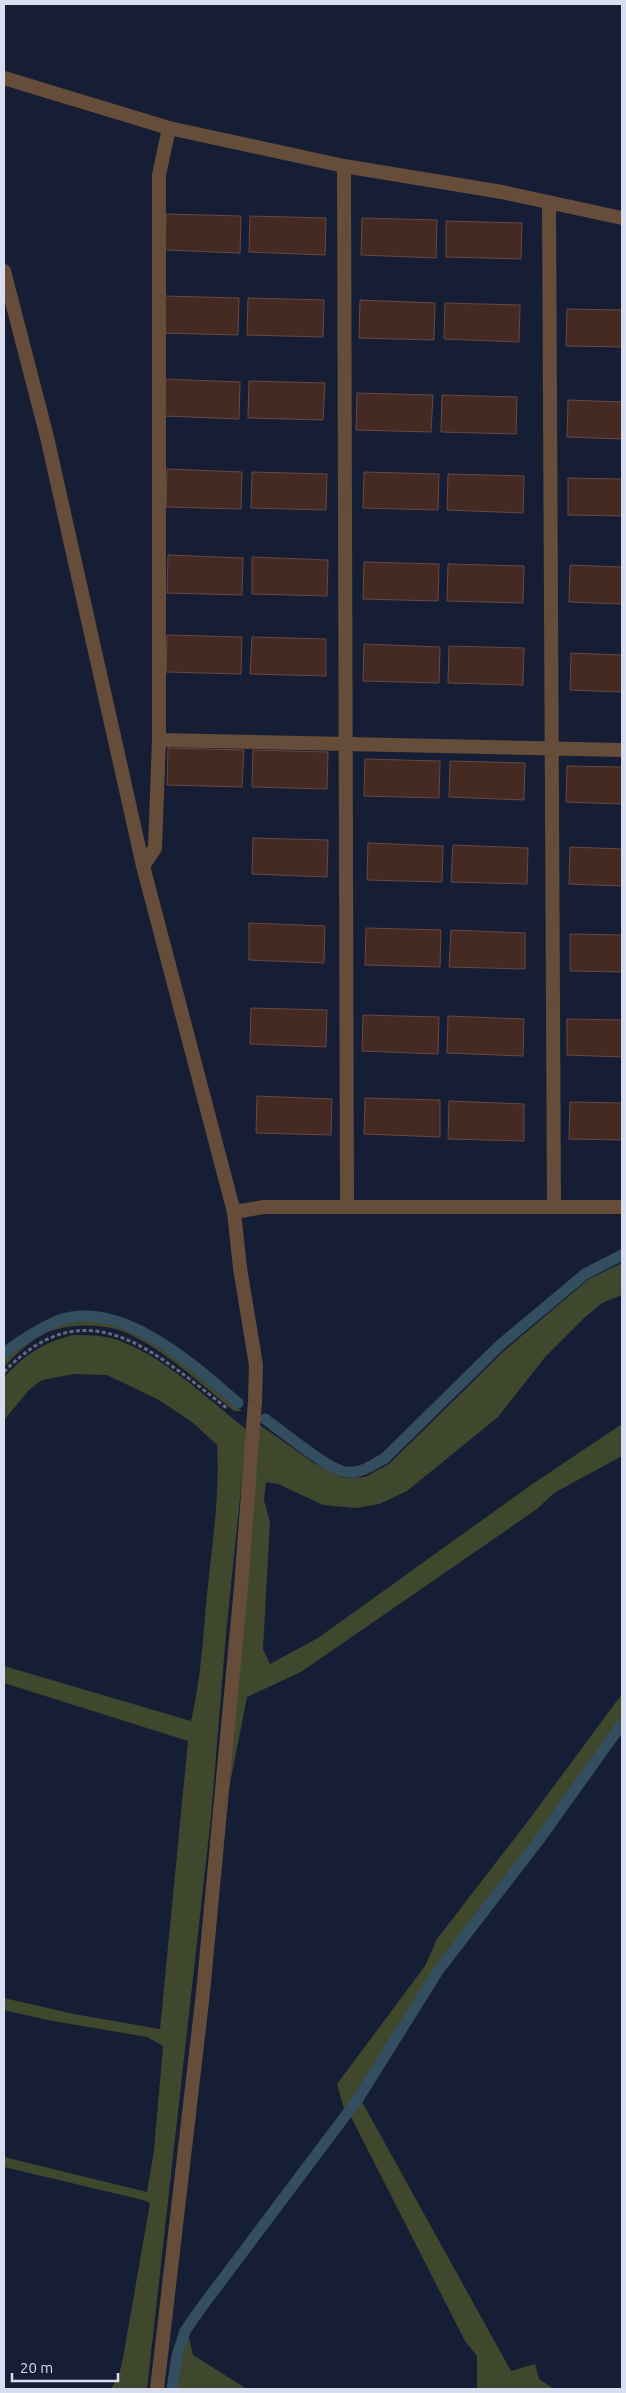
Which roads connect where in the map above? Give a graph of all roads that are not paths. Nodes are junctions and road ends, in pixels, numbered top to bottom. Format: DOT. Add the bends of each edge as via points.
graph roads {
  1 [pos="4,78"];
  2 [pos="169,128"];
  3 [pos="344,166"];
  4 [pos="549,204"];
  5 [pos="622,218"];
  6 [pos="4,271"];
  7 [pos="159,740"];
  8 [pos="346,744"];
  9 [pos="552,748"];
  10 [pos="622,750"];
  11 [pos="143,866"];
  12 [pos="347,1207"];
  13 [pos="554,1207"];
  14 [pos="622,1207"];
  15 [pos="234,1212"];
  16 [pos="157,2389"];
  1 -- 2 [label="street"];
  2 -- 3 [label="street"];
  2 -- 7 [label="street" via="159,175"];
  3 -- 4 [label="street" via="502,192"];
  3 -- 8 [label="street"];
  4 -- 5 [label="street"];
  4 -- 9 [label="street"];
  6 -- 11 [label="street" via="47,437"];
  7 -- 8 [label="street"];
  7 -- 11 [label="street" via="155,848"];
  8 -- 9 [label="street"];
  8 -- 12 [label="street"];
  9 -- 10 [label="street"];
  9 -- 13 [label="street"];
  11 -- 15 [label="street"];
  12 -- 13 [label="street"];
  12 -- 15 [label="street" via="264,1207"];
  13 -- 14 [label="street"];
  15 -- 16 [label="street" via="256,1365 252,1428 239,1607 203,1993"];
}
